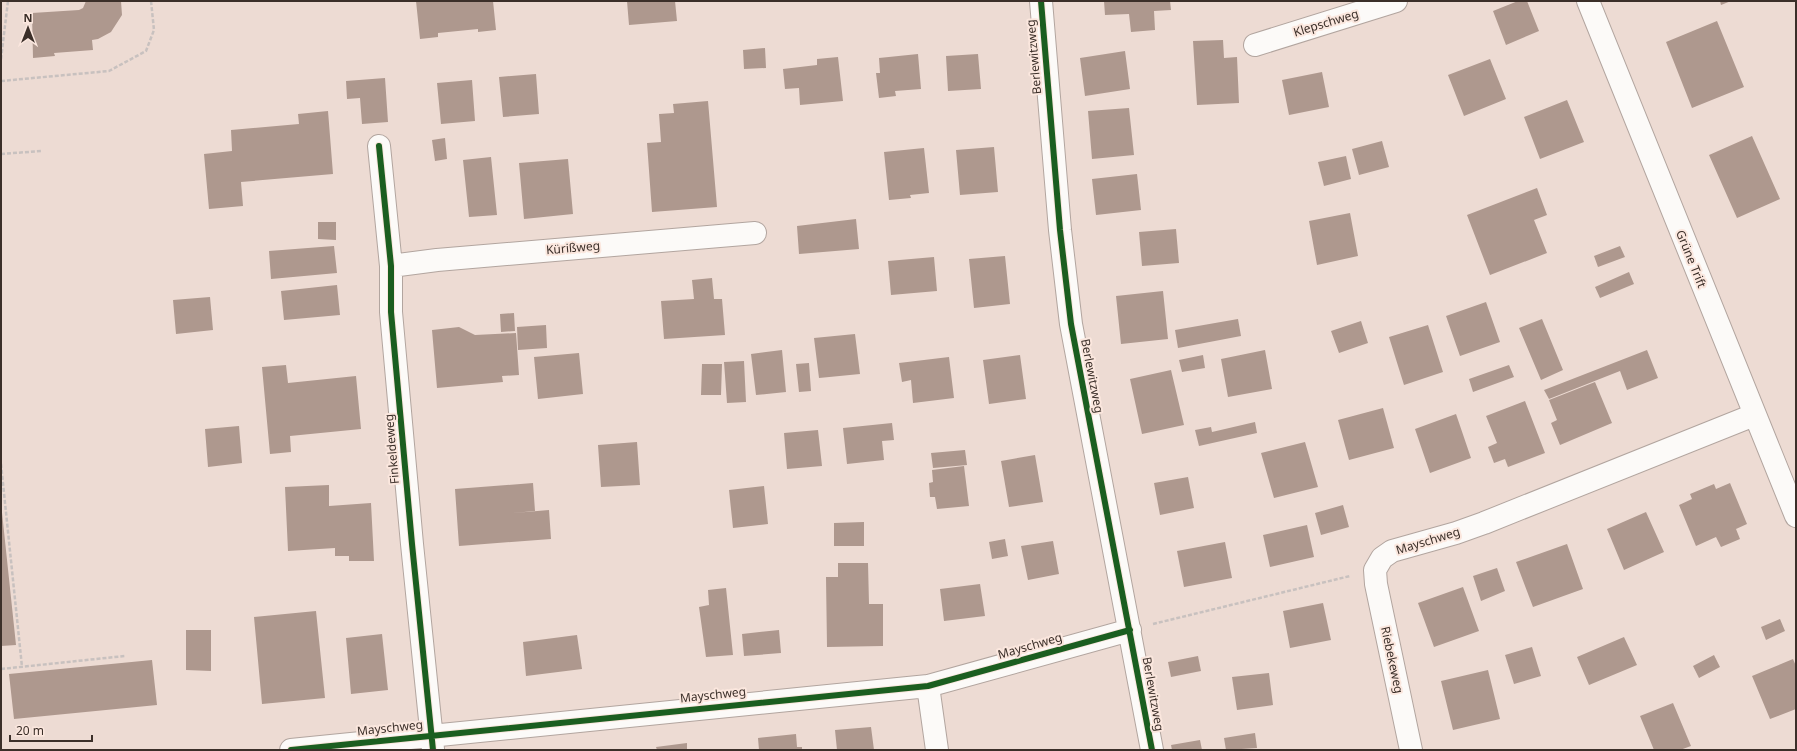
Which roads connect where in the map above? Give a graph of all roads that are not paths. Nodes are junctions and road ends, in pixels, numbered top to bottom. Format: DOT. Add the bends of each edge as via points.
graph roads {
  1 [pos="1040,1"];
  2 [pos="1396,1"];
  3 [pos="1588,1"];
  4 [pos="1255,44"];
  5 [pos="379,146"];
  6 [pos="755,233"];
  7 [pos="391,266"];
  8 [pos="1754,415"];
  9 [pos="1796,516"];
  10 [pos="1376,570"];
  11 [pos="1130,630"];
  12 [pos="928,686"];
  13 [pos="432,742"];
  14 [pos="291,750"];
  15 [pos="937,750"];
  16 [pos="1152,750"];
  17 [pos="1411,750"];
  1 -- 11 [label="street, Berlewitzweg" via="1071,324"];
  2 -- 4 [label="street, Klepschweg"];
  3 -- 8 [label="street, Grüne Trift"];
  5 -- 7 [label="street, Finkeldeweg"];
  6 -- 7 [label="street, Kürißweg"];
  7 -- 13 [label="street, Finkeldeweg" via="391,312"];
  8 -- 9 [label="street, Grüne Trift"];
  8 -- 10 [label="street, Mayschweg" via="1484,523 1392,552 1382,558"];
  10 -- 17 [label="street, Riebekeweg" via="1378,594"];
  11 -- 12 [label="street, Mayschweg"];
  11 -- 16 [label="street, Berlewitzweg"];
  12 -- 13 [label="street, Mayschweg"];
  12 -- 15 [label="street"];
  13 -- 14 [label="street, Mayschweg"];
}
